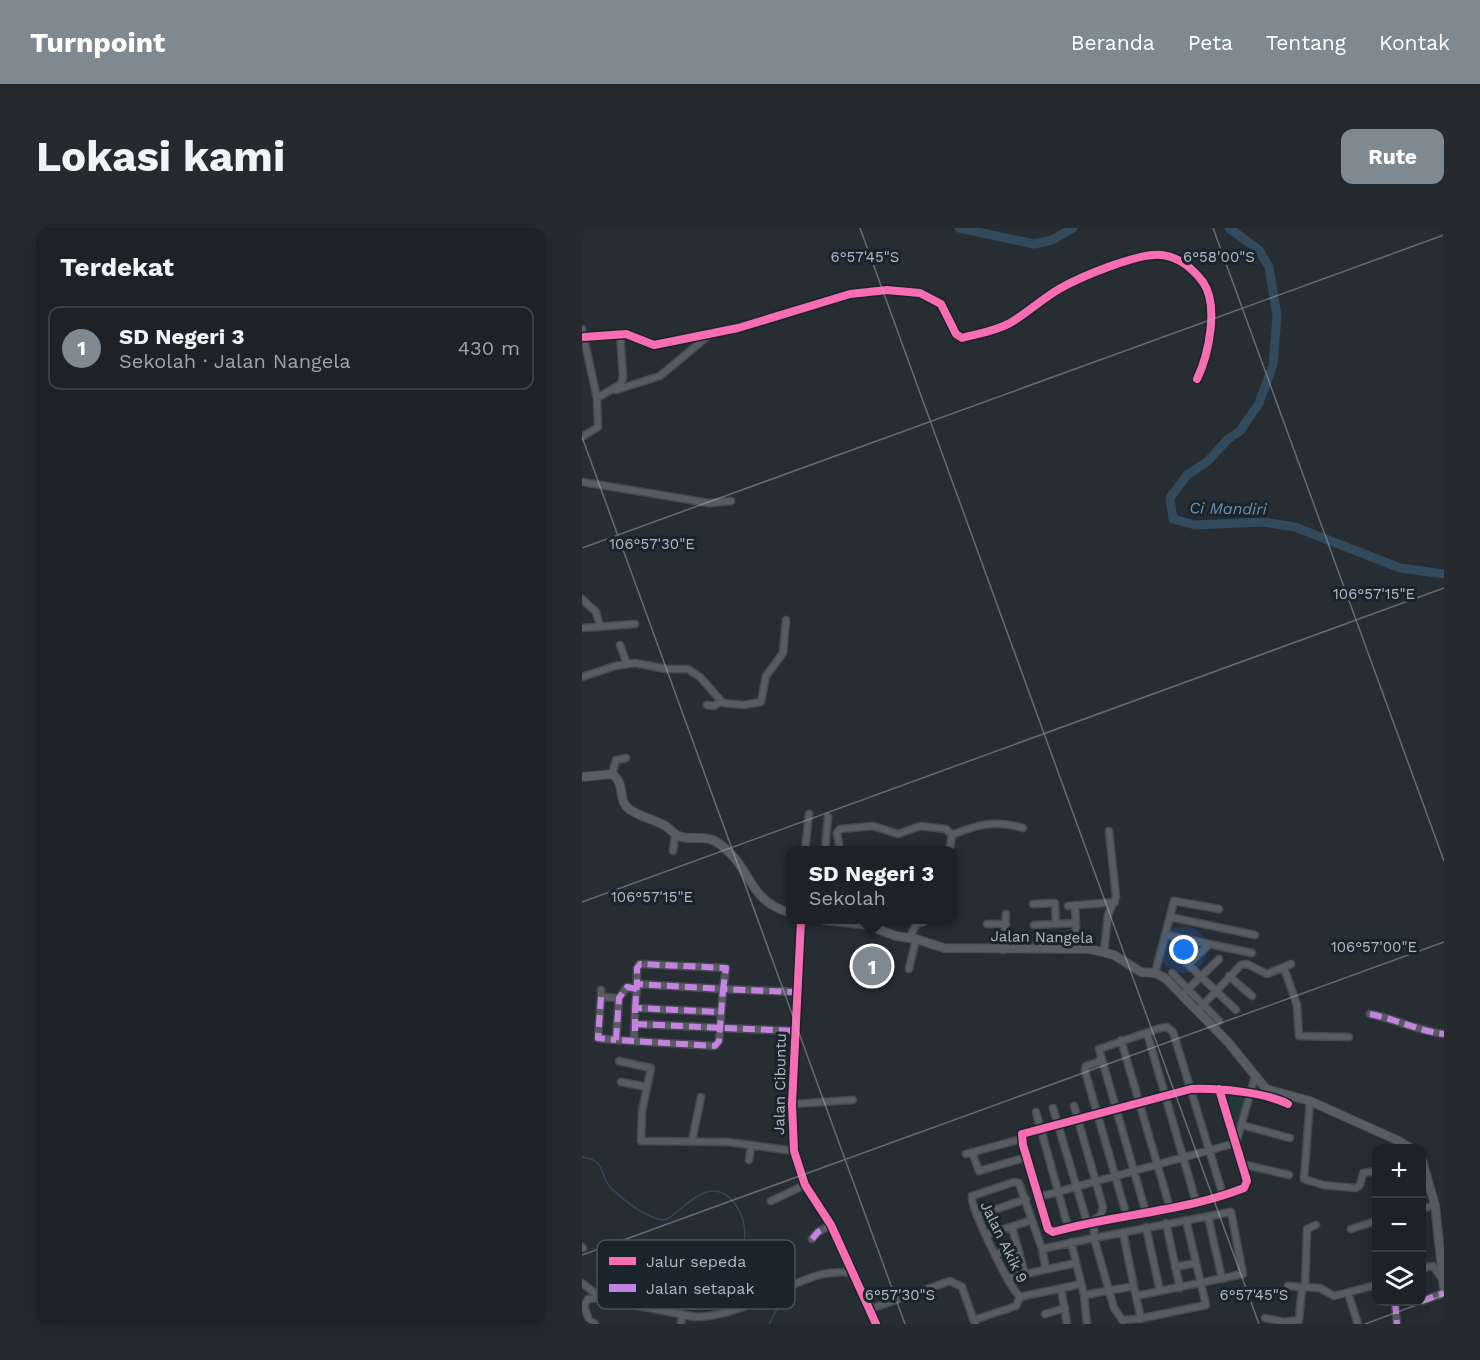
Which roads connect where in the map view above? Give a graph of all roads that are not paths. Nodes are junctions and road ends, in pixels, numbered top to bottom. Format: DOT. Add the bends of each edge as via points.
graph roads {
  1 [pos="583,333"];
  2 [pos="620,333"];
  3 [pos="708,336"];
  4 [pos="1197,379"];
  5 [pos="616,390"];
  6 [pos="597,398"];
  7 [pos="582,437"];
  8 [pos="582,482"];
  9 [pos="731,501"];
  10 [pos="582,599"];
  11 [pos="786,620"];
  12 [pos="635,624"];
  13 [pos="600,627"];
  14 [pos="582,628"];
  15 [pos="620,645"];
  16 [pos="627,664"];
  17 [pos="582,677"];
  18 [pos="720,702"];
  19 [pos="707,705"];
  20 [pos="626,758"];
  21 [pos="612,774"];
  22 [pos="582,777"];
  23 [pos="809,814"];
  24 [pos="828,817"];
  25 [pos="1023,828"];
  26 [pos="1109,831"];
  27 [pos="675,834"];
  28 [pos="952,835"];
  29 [pos="806,846"];
  30 [pos="826,846"];
  31 [pos="839,846"];
  32 [pos="950,846"];
  33 [pos="673,851"];
  34 [pos="1114,902"];
  35 [pos="1033,904"];
  36 [pos="1218,909"];
  37 [pos="786,911"];
  38 [pos="1006,914"];
  39 [pos="1170,917"];
  40 [pos="1076,923"];
  41 [pos="801,924"];
  42 [pos="858,924"];
  43 [pos="916,924"];
  44 [pos="987,924"];
  45 [pos="1006,924"];
  46 [pos="1056,924"];
  47 [pos="1034,925"];
  48 [pos="1166,935"];
  49 [pos="1255,935"];
  50 [pos="913,938"];
  51 [pos="1036,944"];
  52 [pos="1210,944"];
  53 [pos="1077,945"];
  54 [pos="1003,950"];
  55 [pos="1174,951"];
  56 [pos="1104,952"];
  57 [pos="1252,953"];
  58 [pos="1219,959"];
  59 [pos="1188,964"];
  60 [pos="1291,964"];
  61 [pos="1284,968"];
  62 [pos="909,969"];
  63 [pos="1172,972"];
  64 [pos="1155,973"];
  65 [pos="1200,976"];
  66 [pos="1229,976"];
  67 [pos="637,986"];
  68 [pos="723,988"];
  69 [pos="1215,991"];
  70 [pos="796,992"];
  71 [pos="1185,992"];
  72 [pos="1252,996"];
  73 [pos="619,998"];
  74 [pos="1200,1007"];
  75 [pos="635,1008"];
  76 [pos="1236,1010"];
  77 [pos="720,1012"];
  78 [pos="1370,1014"];
  79 [pos="1219,1021"];
  80 [pos="635,1024"];
  81 [pos="720,1028"];
  82 [pos="794,1031"];
  83 [pos="1147,1033"];
  84 [pos="1444,1034"];
  85 [pos="589,1037"];
  86 [pos="1349,1037"];
  87 [pos="598,1038"];
  88 [pos="616,1040"];
  89 [pos="1121,1040"];
  90 [pos="634,1041"];
  91 [pos="619,1061"];
  92 [pos="1101,1061"];
  93 [pos="1255,1077"];
  94 [pos="621,1082"];
  95 [pos="647,1087"];
  96 [pos="1191,1089"];
  97 [pos="1219,1089"];
  98 [pos="1266,1089"];
  99 [pos="1251,1093"];
  100 [pos="1165,1096"];
  101 [pos="701,1097"];
  102 [pos="853,1100"];
  103 [pos="1310,1101"];
  104 [pos="1140,1102"];
  105 [pos="792,1104"];
  106 [pos="1288,1104"];
  107 [pos="1074,1106"];
  108 [pos="1053,1108"];
  109 [pos="1115,1109"];
  110 [pos="1036,1112"];
  111 [pos="1096,1115"];
  112 [pos="1078,1119"];
  113 [pos="1058,1124"];
  114 [pos="1242,1125"];
  115 [pos="1040,1129"];
  116 [pos="1290,1138"];
  117 [pos="1021,1139"];
  118 [pos="692,1141"];
  119 [pos="1236,1143"];
  120 [pos="1404,1144"];
  121 [pos="751,1145"];
  122 [pos="1209,1149"];
  123 [pos="794,1151"];
  124 [pos="1183,1156"];
  125 [pos="1027,1157"];
  126 [pos="749,1160"];
  127 [pos="1158,1164"];
  128 [pos="1242,1164"];
  129 [pos="1133,1171"];
  130 [pos="1372,1172"];
  131 [pos="1289,1174"];
  132 [pos="1426,1174"];
  133 [pos="1114,1176"];
  134 [pos="1095,1182"];
  135 [pos="805,1185"];
  136 [pos="1076,1187"];
  137 [pos="1058,1192"];
  138 [pos="1223,1195"];
  139 [pos="1039,1197"];
  140 [pos="1026,1199"];
  141 [pos="771,1201"];
  142 [pos="1196,1202"];
  143 [pos="1435,1205"];
  144 [pos="1170,1208"];
  145 [pos="1426,1208"];
  146 [pos="1146,1212"];
  147 [pos="977,1216"];
  148 [pos="1208,1216"];
  149 [pos="1127,1217"];
  150 [pos="1032,1220"];
  151 [pos="1186,1220"];
  152 [pos="1092,1222"];
  153 [pos="1166,1223"];
  154 [pos="1372,1223"];
  155 [pos="831,1225"];
  156 [pos="1316,1225"];
  157 [pos="1012,1227"];
  158 [pos="1068,1227"];
  159 [pos="1146,1227"];
  160 [pos="1351,1229"];
  161 [pos="1123,1232"];
  162 [pos="986,1235"];
  163 [pos="1094,1237"];
  164 [pos="812,1239"];
  165 [pos="1071,1242"];
  166 [pos="1018,1247"];
  167 [pos="1042,1249"];
  168 [pos="996,1254"];
  169 [pos="1076,1263"];
  170 [pos="1196,1263"];
  171 [pos="1175,1267"];
  172 [pos="1426,1268"];
  173 [pos="1046,1269"];
  174 [pos="852,1272"];
  175 [pos="1025,1274"];
  176 [pos="1007,1278"];
  177 [pos="1222,1279"];
  178 [pos="1443,1280"];
  179 [pos="582,1283"];
  180 [pos="1081,1284"];
  181 [pos="1201,1284"];
  182 [pos="795,1285"];
  183 [pos="1288,1286"];
  184 [pos="1372,1286"];
  185 [pos="1134,1287"];
  186 [pos="1061,1288"];
  187 [pos="1180,1288"];
  188 [pos="1304,1288"];
  189 [pos="1109,1290"];
  190 [pos="1160,1291"];
  191 [pos="1444,1291"];
  192 [pos="1348,1293"];
  193 [pos="1084,1295"];
  194 [pos="597,1296"];
  195 [pos="1136,1296"];
  196 [pos="1020,1297"];
  197 [pos="597,1299"];
  198 [pos="1426,1299"];
  199 [pos="1395,1306"];
  200 [pos="583,1307"];
  201 [pos="1065,1308"];
  202 [pos="655,1309"];
  203 [pos="733,1309"];
  204 [pos="870,1309"];
  205 [pos="682,1314"];
  206 [pos="1045,1314"];
  207 [pos="1265,1318"];
  208 [pos="1142,1319"];
  209 [pos="974,1322"];
  210 [pos="1123,1322"];
  211 [pos="1285,1323"];
  212 [pos="595,1324"];
  213 [pos="681,1324"];
  214 [pos="876,1324"];
  215 [pos="1067,1324"];
  216 [pos="1087,1324"];
  217 [pos="1358,1324"];
  218 [pos="1397,1324"];
  1 -- 2 [label="street"];
  1 -- 6 [label="street"];
  2 -- 3 [label="street" via="649,346"];
  2 -- 5 [label="street" via="623,377"];
  3 -- 4 [label="street" via="850,294 887,290 920,293 941,304 956,334 962,338 1008,325 1084,277 1126,261 1161,255 1191,268 1208,289 1213,310 1204,364"];
  3 -- 5 [label="street" via="660,376"];
  5 -- 6 [label="street"];
  6 -- 7 [label="street" via="598,427"];
  8 -- 9 [label="street" via="710,503"];
  10 -- 13 [label="street" via="596,612"];
  11 -- 18 [label="street" via="783,653 766,676 761,702"];
  12 -- 13 [label="street"];
  13 -- 14 [label="street"];
  15 -- 16 [label="street"];
  16 -- 17 [label="street"];
  16 -- 18 [label="street" via="693,671"];
  18 -- 19 [label="street"];
  20 -- 21 [label="street" via="616,760"];
  21 -- 22 [label="main road"];
  21 -- 27 [label="main road" via="620,780 626,807"];
  23 -- 29 [label="street"];
  24 -- 30 [label="street"];
  25 -- 28 [label="street" via="993,822"];
  26 -- 34 [label="street"];
  27 -- 33 [label="street"];
  27 -- 37 [label="main road" via="719,843 744,870 758,895"];
  28 -- 31 [label="street" via="945,828 920,826 897,834 873,826 840,829"];
  28 -- 32 [label="street"];
  34 -- 40 [label="street" via="1071,905"];
  34 -- 56 [label="street" via="1108,915"];
  35 -- 46 [label="street" via="1055,903"];
  36 -- 39 [label="street" via="1176,900"];
  38 -- 45 [label="street"];
  39 -- 48 [label="street"];
  39 -- 49 [label="street"];
  40 -- 46 [label="street"];
  40 -- 53 [label="street"];
  41 -- 70 [label="street, Jalan Cibuntu"];
  42 -- 50 [label="main road, Jalan Nangela"];
  43 -- 50 [label="street"];
  44 -- 45 [label="street"];
  45 -- 54 [label="street"];
  46 -- 47 [label="street"];
  48 -- 52 [label="street"];
  48 -- 64 [label="street"];
  50 -- 54 [label="main road, Jalan Nangela" via="944,948"];
  50 -- 62 [label="street"];
  51 -- 53 [label="street"];
  52 -- 57 [label="street"];
  52 -- 59 [label="street"];
  53 -- 54 [label="main road, Jalan Nangela"];
  53 -- 56 [label="main road, Jalan Nangela"];
  55 -- 59 [label="street"];
  56 -- 64 [label="main road, Jalan Nangela" via="1142,972"];
  58 -- 65 [label="street"];
  59 -- 65 [label="street"];
  60 -- 61 [label="street"];
  61 -- 66 [label="street" via="1264,974 1245,964"];
  61 -- 86 [label="street" via="1298,1005 1299,1036"];
  63 -- 71 [label="street"];
  64 -- 71 [label="main road, Jalan Nangela"];
  65 -- 69 [label="street"];
  65 -- 71 [label="street"];
  66 -- 69 [label="street"];
  66 -- 72 [label="street"];
  67 -- 68 [label="street"];
  67 -- 68 [label="street" via="640,964 726,968"];
  67 -- 73 [label="street" via="627,987"];
  67 -- 75 [label="street"];
  68 -- 70 [label="street"];
  68 -- 77 [label="street"];
  69 -- 74 [label="street"];
  69 -- 76 [label="street"];
  70 -- 82 [label="street, Jalan Cibuntu"];
  71 -- 74 [label="main road, Jalan Nangela"];
  73 -- 87 [label="street" via="601,993"];
  73 -- 88 [label="street"];
  74 -- 79 [label="street"];
  74 -- 93 [label="main road, Jalan Nangela"];
  75 -- 77 [label="street"];
  75 -- 80 [label="street"];
  77 -- 81 [label="street"];
  78 -- 84 [label="street"];
  80 -- 81 [label="street"];
  80 -- 90 [label="street"];
  81 -- 82 [label="street"];
  81 -- 90 [label="street" via="715,1046"];
  82 -- 105 [label="street, Jalan Cibuntu"];
  83 -- 89 [label="street"];
  83 -- 96 [label="street" via="1163,1027 1171,1029"];
  83 -- 100 [label="street"];
  85 -- 87 [label="street"];
  87 -- 88 [label="street"];
  88 -- 90 [label="street"];
  89 -- 92 [label="street" via="1099,1048"];
  89 -- 104 [label="street"];
  91 -- 95 [label="street" via="650,1066"];
  92 -- 109 [label="street"];
  92 -- 111 [label="street" via="1084,1069"];
  93 -- 98 [label="main road, Jalan Nangela"];
  93 -- 99 [label="street"];
  94 -- 95 [label="street"];
  95 -- 118 [label="street" via="640,1139"];
  96 -- 97 [label="street"];
  96 -- 100 [label="street"];
  96 -- 122 [label="street"];
  97 -- 99 [label="street"];
  97 -- 119 [label="street"];
  98 -- 99 [label="street"];
  98 -- 103 [label="main road"];
  99 -- 106 [label="street"];
  99 -- 114 [label="street"];
  100 -- 104 [label="street"];
  100 -- 124 [label="street"];
  101 -- 118 [label="street"];
  102 -- 105 [label="street"];
  103 -- 120 [label="main road"];
  103 -- 130 [label="street" via="1304,1179 1356,1188 1363,1173"];
  104 -- 109 [label="street"];
  104 -- 127 [label="street"];
  105 -- 123 [label="street, Jalan Cibuntu"];
  107 -- 112 [label="street"];
  108 -- 113 [label="street"];
  109 -- 111 [label="street"];
  109 -- 129 [label="street"];
  110 -- 115 [label="street"];
  111 -- 112 [label="street"];
  111 -- 133 [label="street"];
  112 -- 113 [label="street"];
  112 -- 134 [label="street"];
  113 -- 115 [label="street"];
  113 -- 136 [label="street"];
  114 -- 116 [label="street"];
  114 -- 119 [label="street"];
  115 -- 117 [label="street" via="1022,1134"];
  115 -- 137 [label="street"];
  117 -- 125 [label="street"];
  117 -- 125 [label="street" via="969,1153 979,1171"];
  118 -- 121 [label="street"];
  119 -- 122 [label="street"];
  119 -- 128 [label="street"];
  121 -- 123 [label="street"];
  121 -- 126 [label="street"];
  122 -- 124 [label="street"];
  122 -- 138 [label="street"];
  123 -- 135 [label="street, Jalan Cibuntu"];
  124 -- 127 [label="street"];
  124 -- 142 [label="street"];
  125 -- 139 [label="street"];
  127 -- 129 [label="street"];
  127 -- 144 [label="street"];
  128 -- 131 [label="street"];
  128 -- 138 [label="street" via="1246,1186"];
  129 -- 133 [label="street"];
  129 -- 146 [label="street"];
  132 -- 143 [label="main road"];
  133 -- 134 [label="street"];
  133 -- 149 [label="street"];
  134 -- 136 [label="street"];
  134 -- 152 [label="street" via="1103,1213"];
  135 -- 141 [label="street"];
  135 -- 155 [label="street, Jalan Cibuntu"];
  136 -- 137 [label="street"];
  136 -- 152 [label="street"];
  137 -- 139 [label="street"];
  137 -- 158 [label="street"];
  138 -- 142 [label="street"];
  139 -- 158 [label="street" via="1048,1229 1053,1232"];
  140 -- 147 [label="street"];
  140 -- 147 [label="street, Jalan Akik 9" via="1017,1182 971,1197"];
  140 -- 150 [label="street"];
  142 -- 144 [label="street"];
  143 -- 145 [label="street"];
  143 -- 178 [label="main road"];
  144 -- 146 [label="street"];
  146 -- 149 [label="street"];
  147 -- 162 [label="street, Jalan Akik 9"];
  148 -- 151 [label="street"];
  148 -- 177 [label="street"];
  148 -- 177 [label="street" via="1231,1212 1243,1274"];
  149 -- 152 [label="street"];
  150 -- 157 [label="street"];
  150 -- 167 [label="street"];
  151 -- 153 [label="street"];
  151 -- 170 [label="street"];
  152 -- 158 [label="street"];
  152 -- 163 [label="street"];
  153 -- 159 [label="street"];
  153 -- 171 [label="street"];
  154 -- 160 [label="street"];
  155 -- 164 [label="street"];
  155 -- 174 [label="street, Jalan Cibuntu"];
  156 -- 188 [label="street" via="1307,1229"];
  157 -- 162 [label="street"];
  157 -- 166 [label="street"];
  159 -- 161 [label="street"];
  159 -- 190 [label="street"];
  161 -- 163 [label="street"];
  161 -- 185 [label="street"];
  162 -- 168 [label="street, Jalan Akik 9"];
  163 -- 165 [label="street"];
  163 -- 189 [label="street"];
  165 -- 167 [label="street"];
  165 -- 169 [label="street"];
  166 -- 168 [label="street"];
  166 -- 175 [label="street"];
  167 -- 173 [label="street"];
  168 -- 176 [label="street, Jalan Akik 9"];
  169 -- 173 [label="street"];
  169 -- 180 [label="street"];
  170 -- 171 [label="street"];
  170 -- 181 [label="street"];
  171 -- 187 [label="street"];
  172 -- 178 [label="street" via="1435,1267"];
  173 -- 175 [label="street"];
  174 -- 182 [label="street" via="819,1275"];
  174 -- 204 [label="street, Jalan Cibuntu"];
  175 -- 176 [label="street"];
  176 -- 196 [label="street, Jalan Akik 9"];
  177 -- 181 [label="street"];
  178 -- 191 [label="main road"];
  179 -- 194 [label="street"];
  180 -- 186 [label="street"];
  180 -- 193 [label="street"];
  181 -- 187 [label="street"];
  181 -- 208 [label="street" via="1206,1305"];
  183 -- 188 [label="street"];
  184 -- 192 [label="street"];
  185 -- 189 [label="street"];
  185 -- 195 [label="street"];
  186 -- 196 [label="street"];
  186 -- 201 [label="street"];
  187 -- 190 [label="street"];
  188 -- 192 [label="street" via="1322,1289 1334,1296"];
  188 -- 211 [label="street" via="1299,1319"];
  189 -- 193 [label="street"];
  189 -- 210 [label="street"];
  190 -- 195 [label="street"];
  191 -- 198 [label="street"];
  192 -- 217 [label="street"];
  193 -- 216 [label="street"];
  195 -- 208 [label="street"];
  196 -- 209 [label="street" via="1016,1306"];
  197 -- 200 [label="street" via="589,1299"];
  199 -- 218 [label="street"];
  200 -- 212 [label="street"];
  201 -- 206 [label="street"];
  201 -- 215 [label="street"];
  202 -- 205 [label="street"];
  203 -- 205 [label="street" via="718,1315"];
  204 -- 209 [label="street" via="951,1281 962,1287"];
  204 -- 214 [label="street, Jalan Cibuntu"];
  205 -- 213 [label="street"];
  207 -- 211 [label="street"];
  208 -- 210 [label="street"];
}
